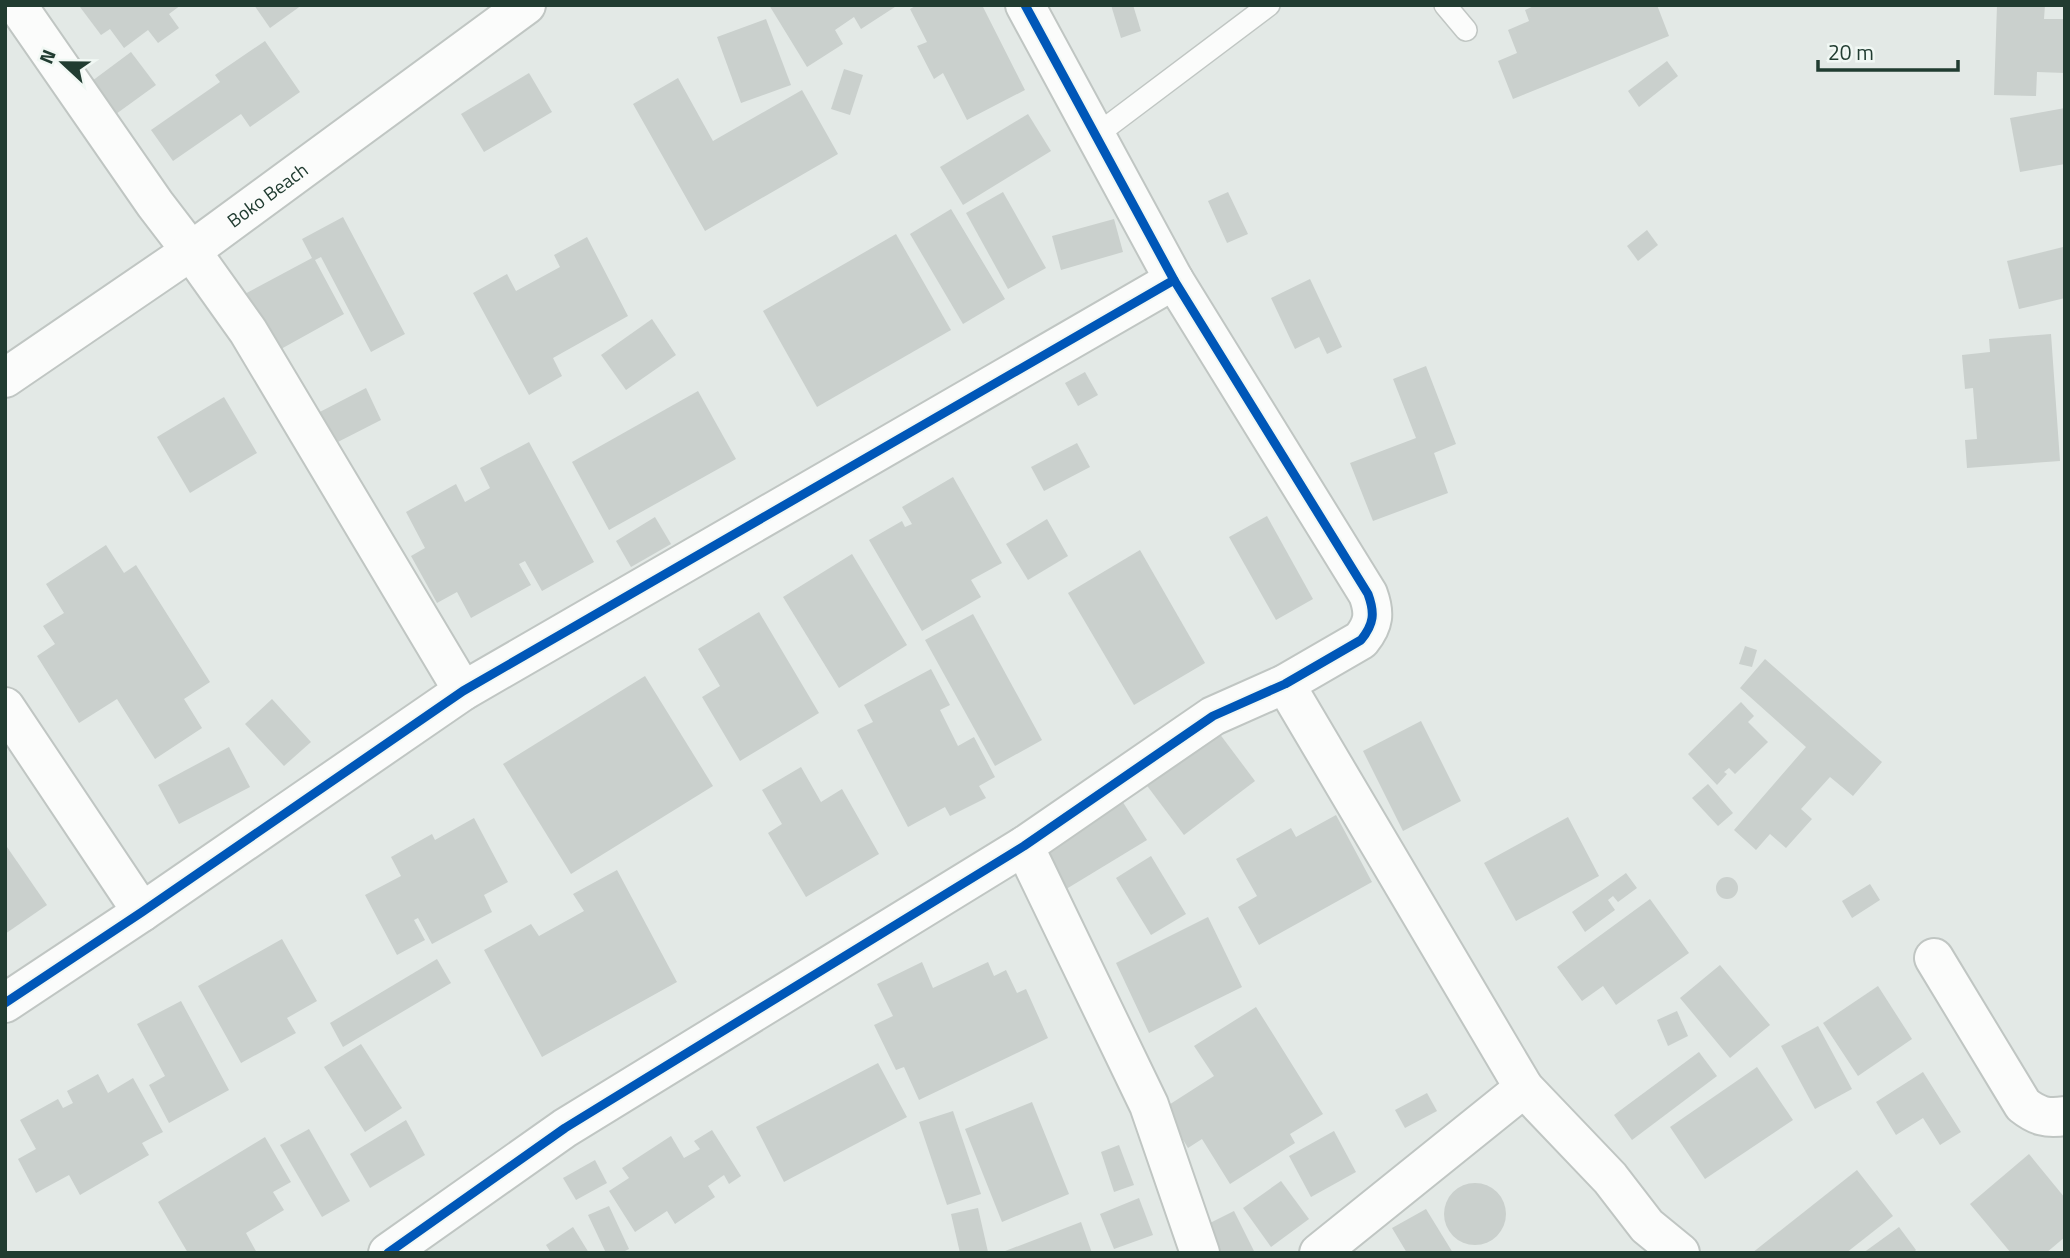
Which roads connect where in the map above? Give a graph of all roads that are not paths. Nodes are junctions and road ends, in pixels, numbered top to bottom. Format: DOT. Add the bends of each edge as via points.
graph roads {
  1 [pos="17,5"];
  2 [pos="526,5"];
  3 [pos="1025,5"];
  4 [pos="1269,5"];
  5 [pos="1445,5"];
  6 [pos="1466,30"];
  7 [pos="1095,136"];
  8 [pos="191,251"];
  9 [pos="1174,281"];
  10 [pos="5,378"];
  11 [pos="1285,684"];
  12 [pos="463,691"];
  13 [pos="5,707"];
  14 [pos="1024,846"];
  15 [pos="142,912"];
  16 [pos="1934,958"];
  17 [pos="5,1003"];
  18 [pos="1524,1088"];
  19 [pos="2065,1116"];
  20 [pos="388,1253"];
  21 [pos="1200,1253"];
  22 [pos="1319,1253"];
  23 [pos="1680,1253"];
  1 -- 8 [label="street"];
  2 -- 8 [label="street, Boko Beach"];
  3 -- 7 [label="street"];
  4 -- 7 [label="lane"];
  5 -- 6 [label="lane"];
  7 -- 9 [label="street"];
  8 -- 10 [label="street, Boko Beach"];
  8 -- 12 [label="street" via="247,331"];
  9 -- 11 [label="street" via="1373,608 1373,621 1362,640"];
  9 -- 12 [label="street"];
  11 -- 14 [label="street" via="1213,716"];
  11 -- 18 [label="street"];
  12 -- 15 [label="street"];
  13 -- 15 [label="street"];
  14 -- 20 [label="street" via="565,1128"];
  14 -- 21 [label="street" via="1149,1105"];
  15 -- 17 [label="street"];
  16 -- 19 [label="street" via="2023,1105 2036,1116"];
  18 -- 22 [label="street"];
  18 -- 23 [label="street" via="1610,1178 1647,1226"];
}
